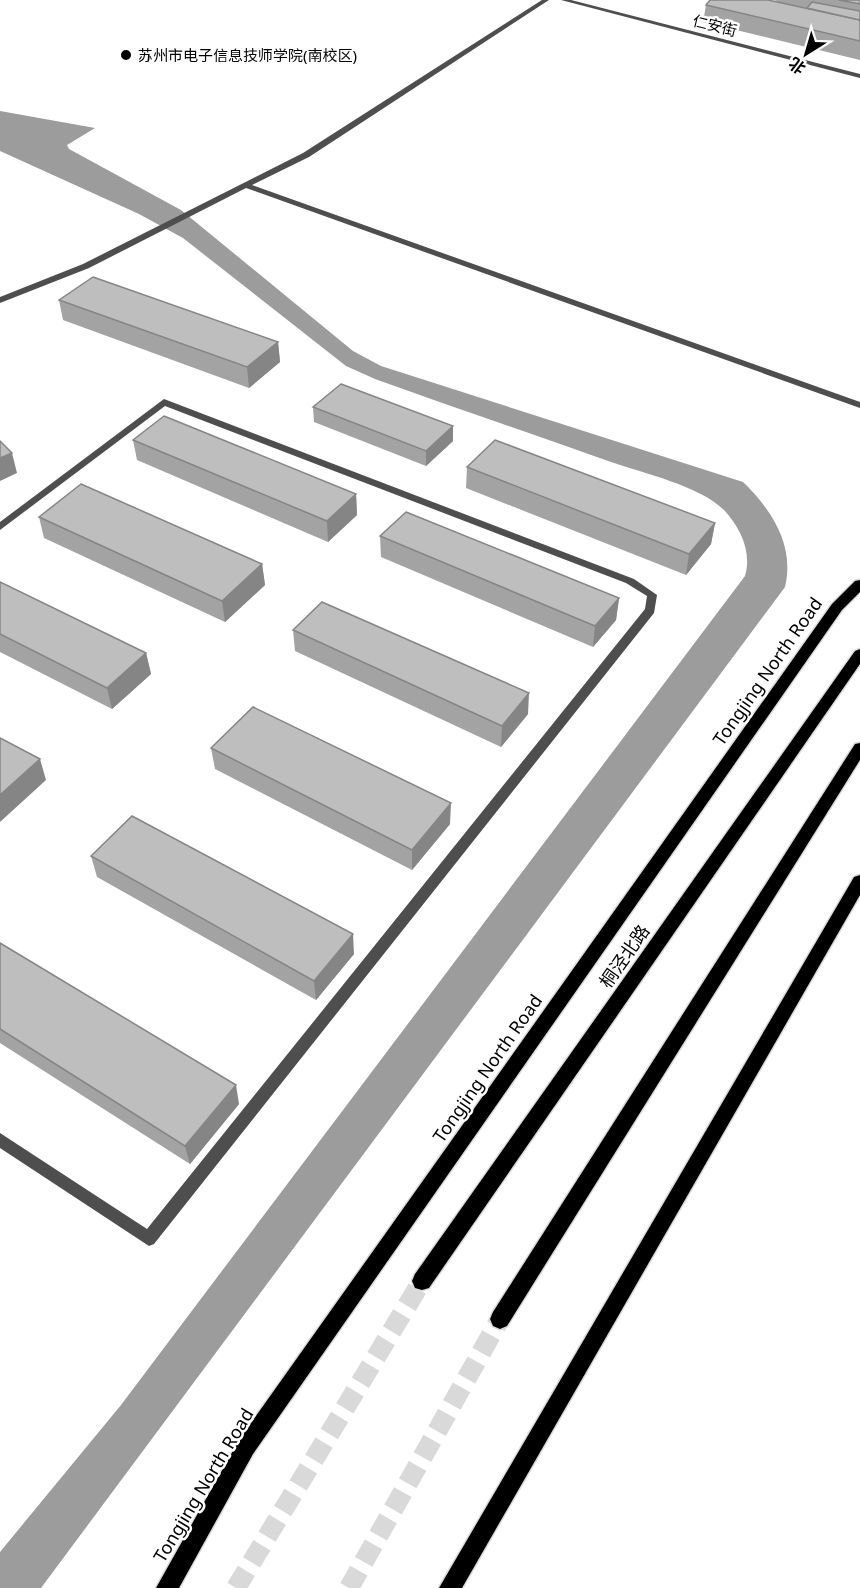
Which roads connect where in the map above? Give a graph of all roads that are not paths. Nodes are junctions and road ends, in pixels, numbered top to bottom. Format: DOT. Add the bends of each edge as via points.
graph roads {
  1 [pos="546,0"];
  2 [pos="564,0"];
  3 [pos="860,76"];
  4 [pos="247,186"];
  5 [pos="0,300"];
  6 [pos="860,405"];
  7 [pos="0,527"];
  8 [pos="860,584"];
  9 [pos="860,654"];
  10 [pos="860,748"];
  11 [pos="860,881"];
  12 [pos="0,1140"];
  13 [pos="422,1281"];
  14 [pos="500,1319"];
  15 [pos="167,1588"];
  16 [pos="450,1588"];
  1 -- 4 [label="street" via="306,154"];
  2 -- 3 [label="street, 仁安街"];
  4 -- 5 [label="street" via="86,266"];
  4 -- 6 [label="street"];
  7 -- 12 [label="street" via="164,402 630,581 652,595 650,610 149,1239"];
  8 -- 15 [label="main road, Tongjing North Road" via="837,607 246,1447"];
  9 -- 13 [label="main road, 桐泾北路"];
  10 -- 14 [label="main road"];
  11 -- 16 [label="main road"];
}
